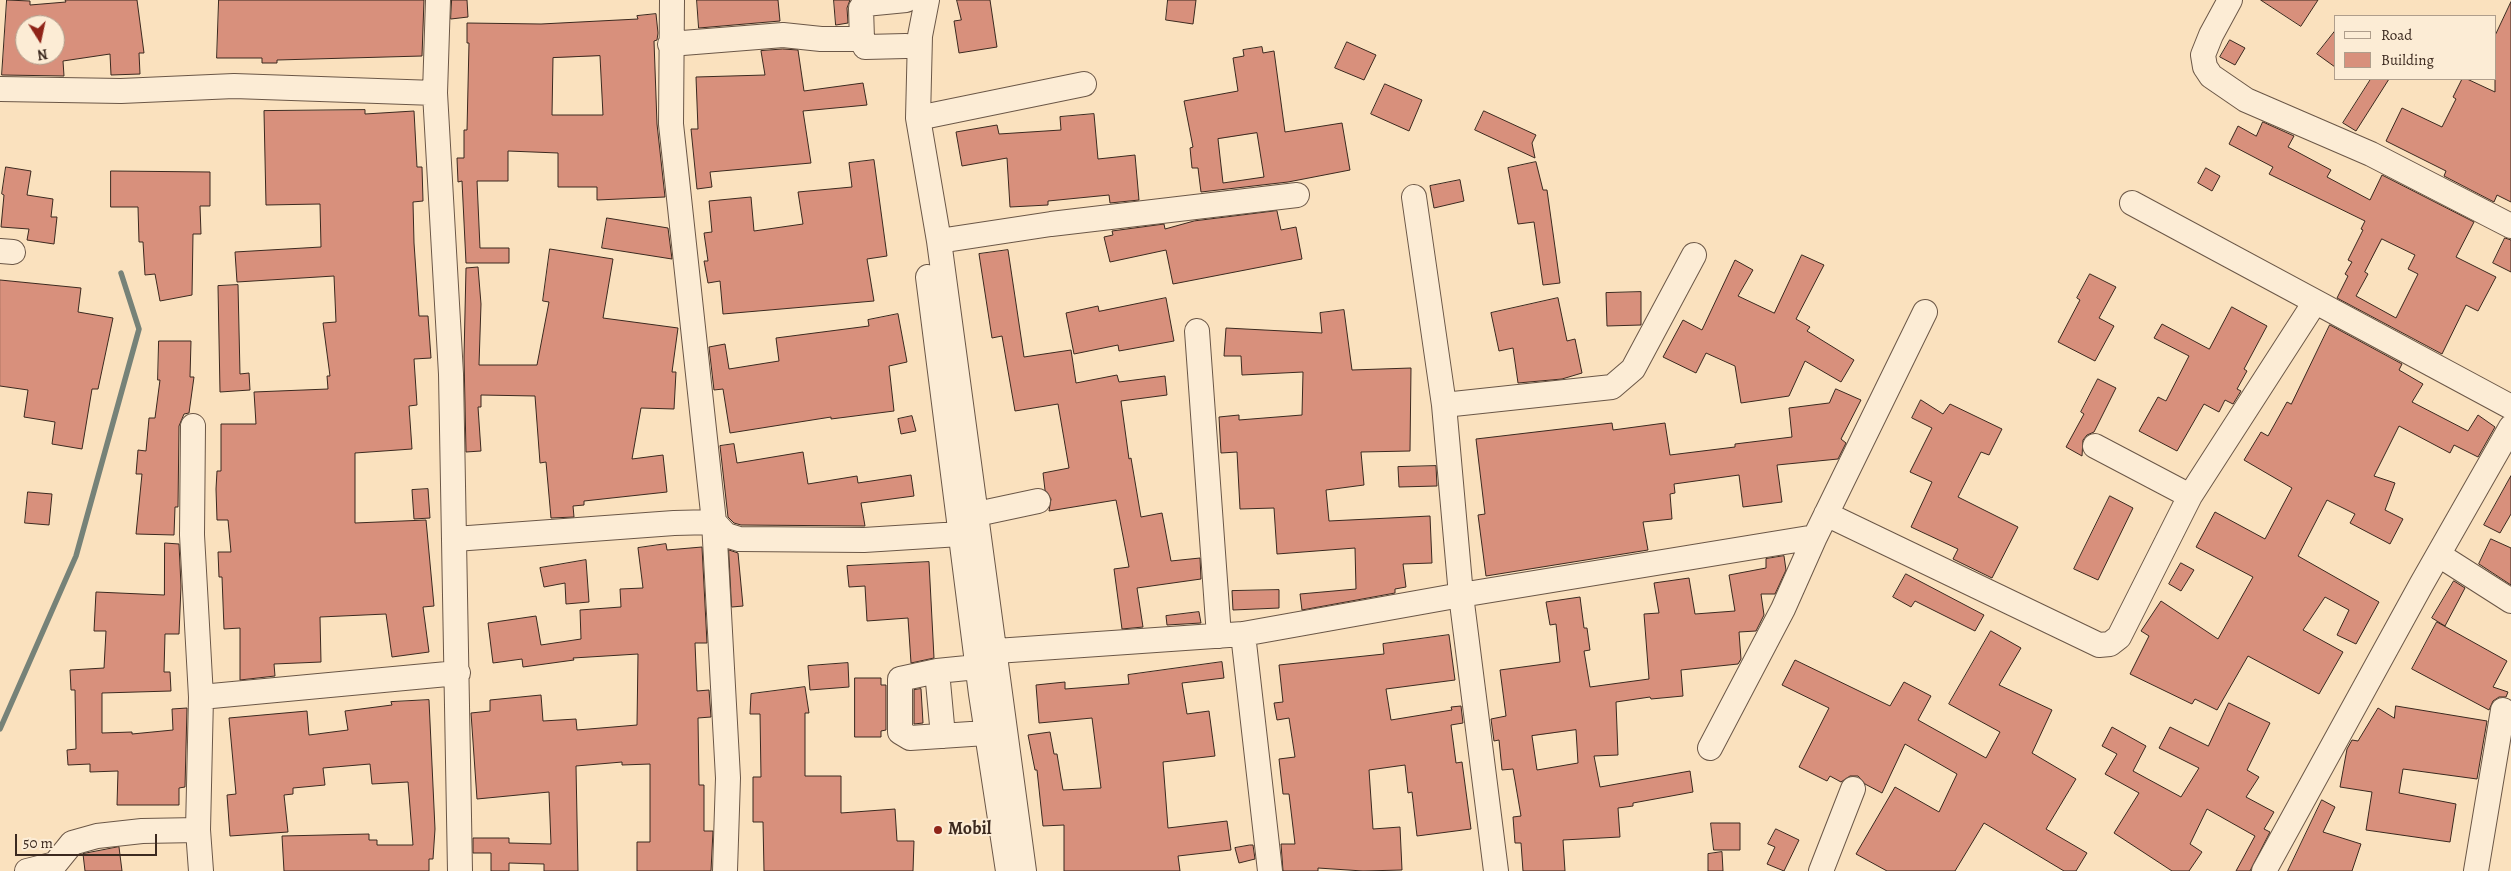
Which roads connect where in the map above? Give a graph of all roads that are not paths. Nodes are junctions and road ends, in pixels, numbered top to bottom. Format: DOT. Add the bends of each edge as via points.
graph roads {
  1 [pos="438,0"];
  2 [pos="672,0"];
  3 [pos="906,0"];
  4 [pos="911,0"];
  5 [pos="927,0"];
  6 [pos="2230,0"];
  7 [pos="862,39"];
  8 [pos="670,44"];
  9 [pos="906,46"];
  10 [pos="1084,84"];
  11 [pos="0,89"];
  12 [pos="436,93"];
  13 [pos="918,118"];
  14 [pos="1297,195"];
  15 [pos="1414,197"];
  16 [pos="2132,203"];
  17 [pos="2511,226"];
  18 [pos="939,241"];
  19 [pos="1694,255"];
  20 [pos="2315,302"];
  21 [pos="1925,312"];
  22 [pos="1197,331"];
  23 [pos="1444,405"];
  24 [pos="2511,407"];
  25 [pos="193,426"];
  26 [pos="2511,427"];
  27 [pos="2095,446"];
  28 [pos="2190,496"];
  29 [pos="1038,501"];
  30 [pos="977,514"];
  31 [pos="1826,514"];
  32 [pos="714,522"];
  33 [pos="960,534"];
  34 [pos="1815,536"];
  35 [pos="455,539"];
  36 [pos="2439,555"];
  37 [pos="1461,595"];
  38 [pos="2511,601"];
  39 [pos="1243,634"];
  40 [pos="1219,636"];
  41 [pos="996,651"];
  42 [pos="977,667"];
  43 [pos="937,671"];
  44 [pos="458,673"];
  45 [pos="200,697"];
  46 [pos="2503,710"];
  47 [pos="986,733"];
  48 [pos="943,736"];
  49 [pos="1710,748"];
  50 [pos="1853,789"];
  51 [pos="198,830"];
  52 [pos="27,871"];
  53 [pos="201,871"];
  54 [pos="460,871"];
  55 [pos="725,871"];
  56 [pos="1008,871"];
  57 [pos="1024,871"];
  58 [pos="1270,871"];
  59 [pos="1496,871"];
  60 [pos="1821,871"];
  61 [pos="2264,871"];
  62 [pos="2476,871"];
  1 -- 12 [label="street"];
  2 -- 8 [label="street"];
  3 -- 7 [label="street" via="862,6"];
  4 -- 9 [label="street"];
  5 -- 13 [label="street" via="920,36"];
  6 -- 17 [label="street" via="2203,55 2211,76 2246,100 2371,154"];
  7 -- 8 [label="street" via="782,35"];
  7 -- 9 [label="street" via="867,48"];
  8 -- 32 [label="street" via="671,124"];
  9 -- 33 [label="street" via="905,120"];
  10 -- 13 [label="street"];
  11 -- 12 [label="street" via="121,90 234,86"];
  12 -- 35 [label="street" via="451,374"];
  13 -- 18 [label="street"];
  14 -- 18 [label="street" via="1051,224"];
  15 -- 23 [label="street"];
  16 -- 20 [label="street"];
  18 -- 30 [label="street"];
  19 -- 23 [label="street" via="1633,369 1612,387"];
  20 -- 24 [label="street"];
  20 -- 28 [label="street"];
  21 -- 31 [label="street"];
  22 -- 40 [label="street"];
  23 -- 37 [label="street"];
  25 -- 45 [label="street" via="192,535"];
  26 -- 36 [label="street"];
  27 -- 28 [label="street"];
  28 -- 31 [label="street" via="2119,637 2110,644 2100,645"];
  29 -- 30 [label="street"];
  30 -- 41 [label="street"];
  31 -- 34 [label="street"];
  32 -- 33 [label="street" via="726,535 739,539 864,540"];
  32 -- 35 [label="street"];
  32 -- 55 [label="street" via="728,778"];
  33 -- 42 [label="street"];
  34 -- 37 [label="street"];
  34 -- 49 [label="street" via="1783,609"];
  35 -- 44 [label="street"];
  36 -- 38 [label="street"];
  36 -- 61 [label="street"];
  37 -- 39 [label="street"];
  37 -- 59 [label="street"];
  39 -- 40 [label="street"];
  39 -- 58 [label="street"];
  40 -- 41 [label="street"];
  41 -- 57 [label="street"];
  42 -- 43 [label="street"];
  42 -- 47 [label="street"];
  43 -- 48 [label="street"];
  43 -- 48 [label="street" via="900,678 900,732 910,738"];
  44 -- 45 [label="street"];
  44 -- 54 [label="street"];
  45 -- 51 [label="street"];
  46 -- 62 [label="street"];
  47 -- 48 [label="street"];
  47 -- 56 [label="street"];
  50 -- 60 [label="street"];
  51 -- 52 [label="street" via="97,836 72,843 55,864"];
  51 -- 53 [label="street"];
}
